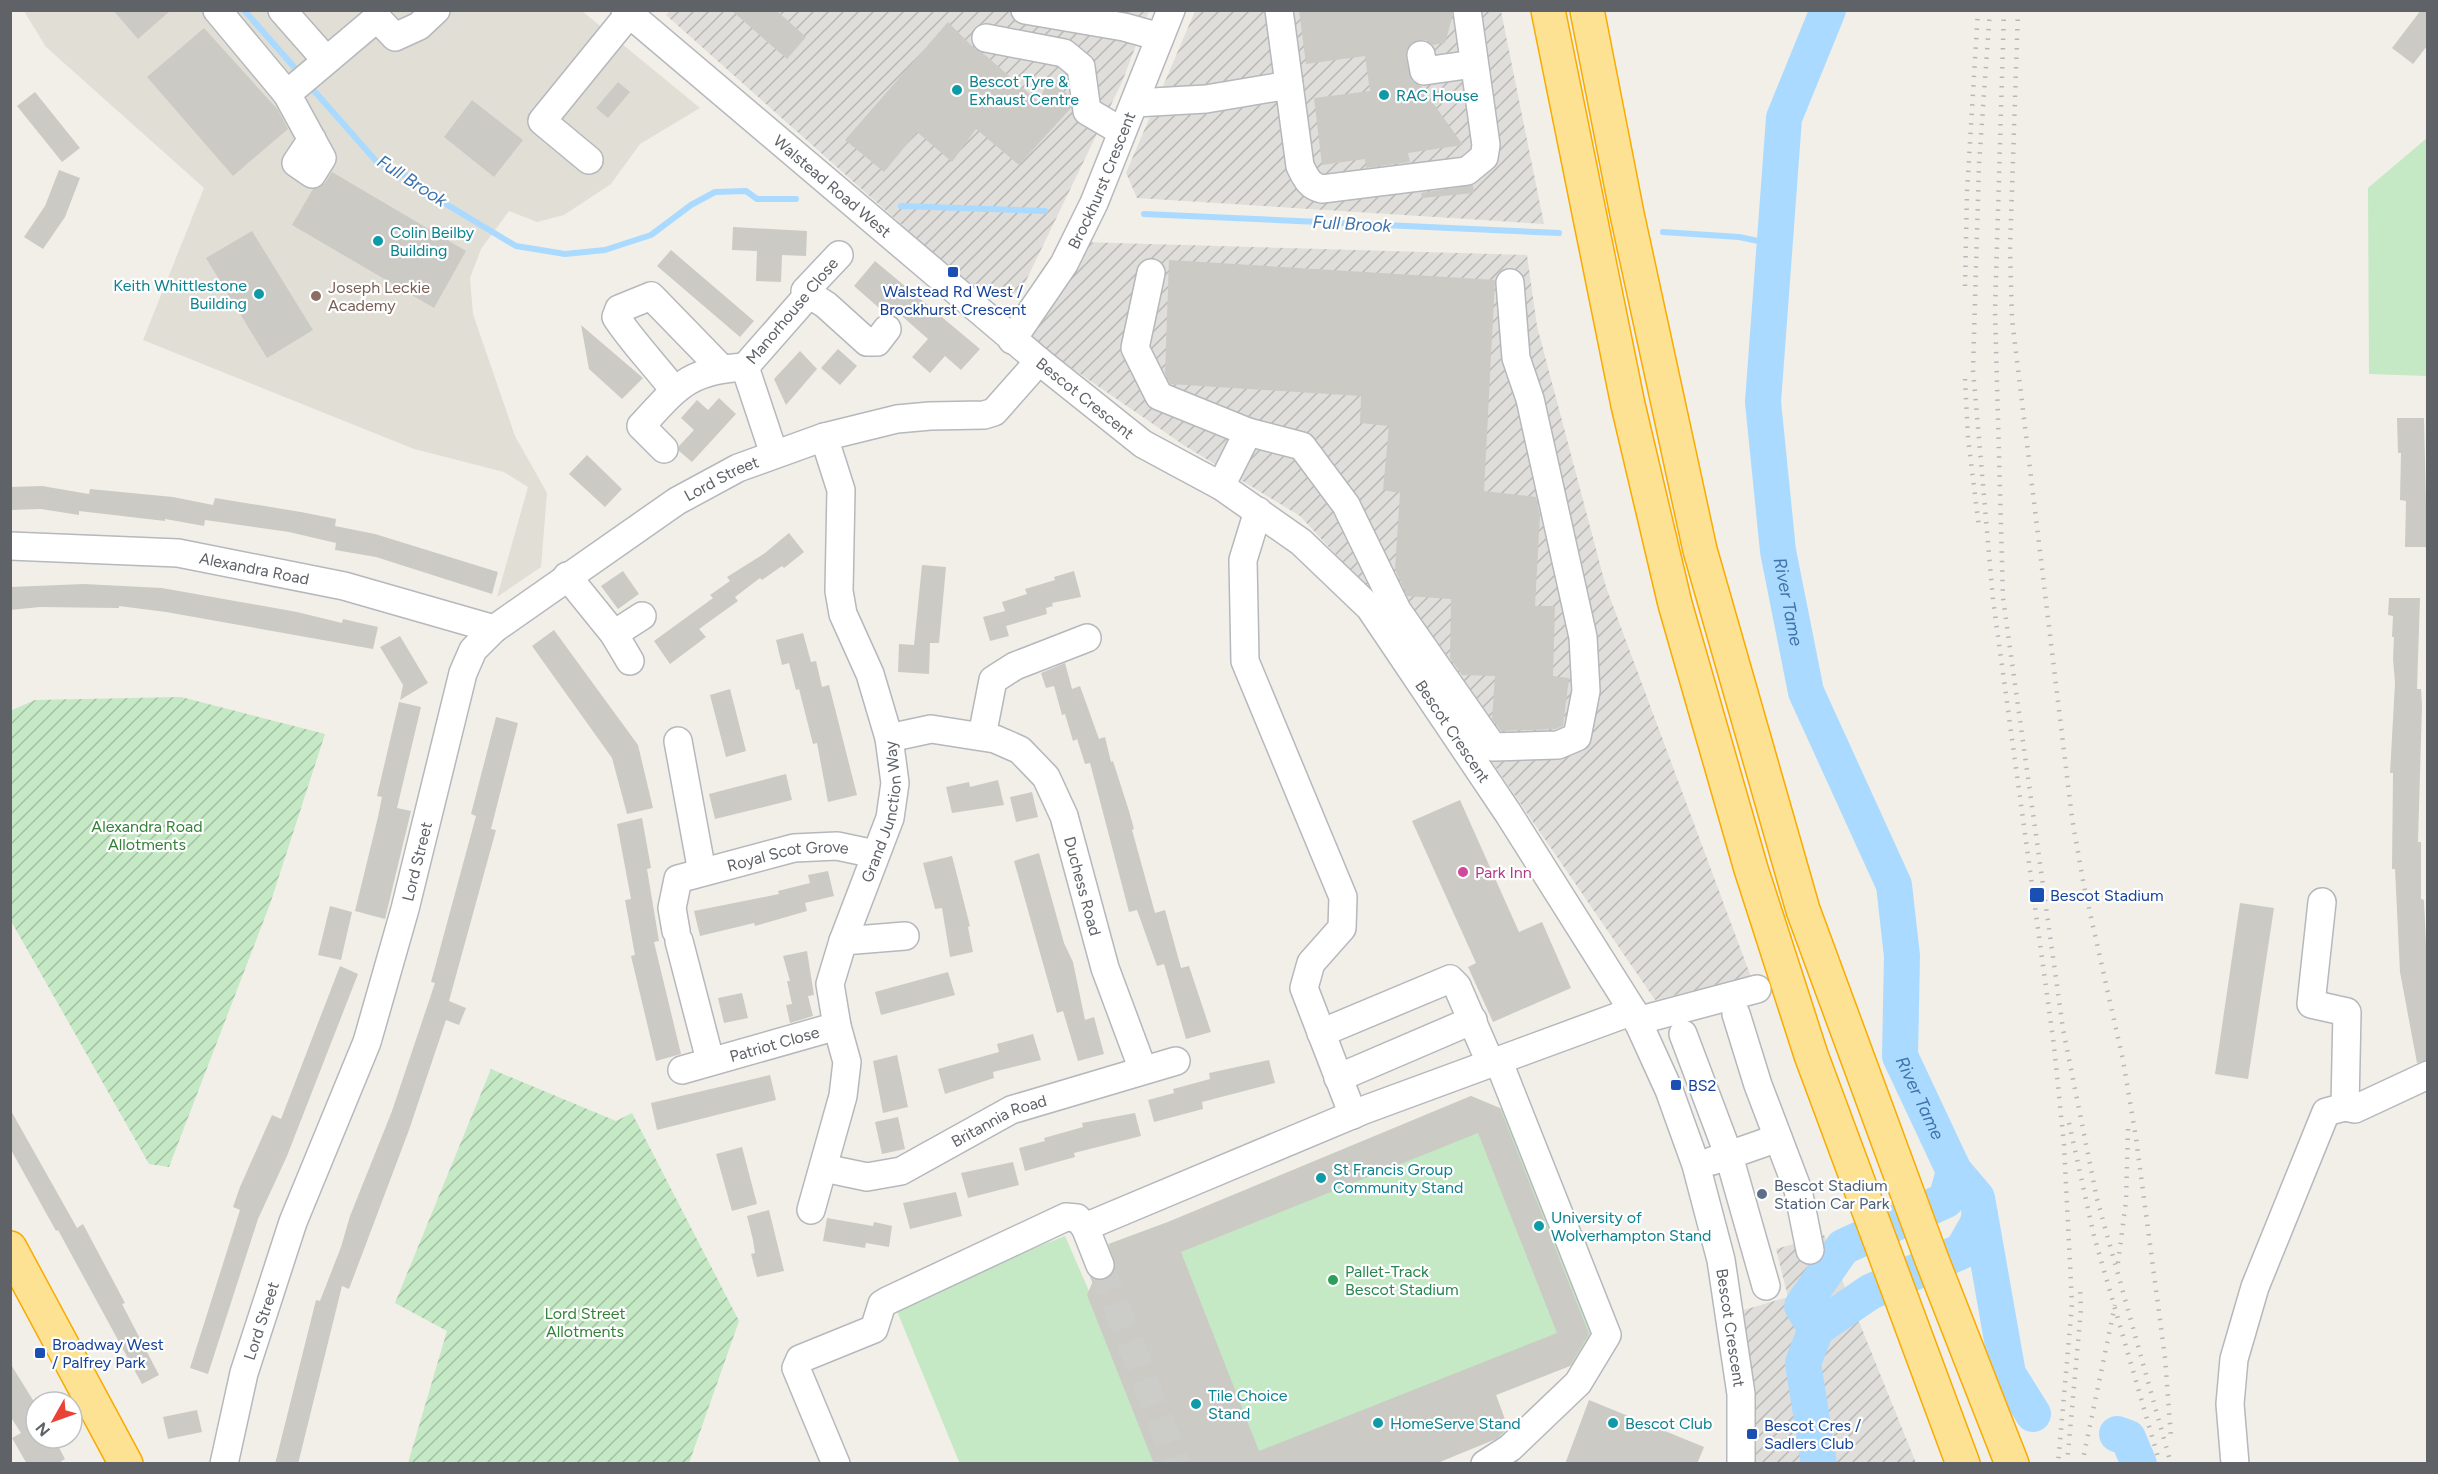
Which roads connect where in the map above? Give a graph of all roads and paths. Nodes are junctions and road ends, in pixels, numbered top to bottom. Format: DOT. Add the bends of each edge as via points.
graph roads {
  1 [pos="217,10"];
  2 [pos="282,10"];
  3 [pos="436,10"];
  4 [pos="1025,10"];
  5 [pos="1171,10"];
  6 [pos="1279,10"];
  7 [pos="1467,10"];
  8 [pos="1548,10"];
  9 [pos="1587,10"];
  10 [pos="627,12"];
  11 [pos="1160,37"];
  12 [pos="986,38"];
  13 [pos="1421,55"];
  14 [pos="1474,64"];
  15 [pos="320,65"];
  16 [pos="1289,85"];
  17 [pos="290,91"];
  18 [pos="1135,103"];
  19 [pos="1121,131"];
  20 [pos="312,139"];
  21 [pos="589,160"];
  22 [pos="839,255"];
  23 [pos="1151,273"];
  24 [pos="1510,283"];
  25 [pos="809,294"];
  26 [pos="887,328"];
  27 [pos="1012,340"];
  28 [pos="1039,361"];
  29 [pos="733,368"];
  30 [pos="674,390"];
  31 [pos="1248,432"];
  32 [pos="824,437"];
  33 [pos="664,449"];
  34 [pos="774,454"];
  35 [pos="1221,486"];
  36 [pos="1258,511"];
  37 [pos="10,546"];
  38 [pos="567,576"];
  39 [pos="642,616"];
  40 [pos="494,629"];
  41 [pos="614,634"];
  42 [pos="1087,638"];
  43 [pos="630,661"];
  44 [pos="982,736"];
  45 [pos="889,738"];
  46 [pos="678,741"];
  47 [pos="875,854"];
  48 [pos="690,876"];
  49 [pos="2322,902"];
  50 [pos="905,936"];
  51 [pos="843,941"];
  52 [pos="1757,989"];
  53 [pos="1736,1014"];
  54 [pos="1635,1016"];
  55 [pos="1473,1020"];
  56 [pos="837,1026"];
  57 [pos="1321,1033"];
  58 [pos="1683,1034"];
  59 [pos="710,1060"];
  60 [pos="1176,1061"];
  61 [pos="1494,1061"];
  62 [pos="682,1070"];
  63 [pos="1143,1070"];
  64 [pos="2427,1075"];
  65 [pos="1338,1078"];
  66 [pos="2345,1107"];
  67 [pos="1353,1114"];
  68 [pos="1778,1138"];
  69 [pos="1729,1156"];
  70 [pos="1696,1166"];
  71 [pos="824,1168"];
  72 [pos="811,1210"];
  73 [pos="1085,1227"];
  74 [pos="10,1248"];
  75 [pos="1810,1250"];
  76 [pos="1100,1265"];
  77 [pos="1766,1286"];
  78 [pos="126,1464"];
  79 [pos="224,1464"];
  80 [pos="836,1464"];
  81 [pos="1485,1464"];
  82 [pos="1741,1464"];
  83 [pos="1963,1464"];
  84 [pos="2012,1464"];
  85 [pos="2235,1464"];
  1 -- 17 [label="street"];
  2 -- 15 [label="street"];
  3 -- 15 [label="street" via="419,26 395,37 377,18"];
  4 -- 11 [label="street"];
  5 -- 11 [label="street, Brockhurst Crescent"];
  6 -- 16 [label="street"];
  7 -- 14 [label="street"];
  8 -- 83 [label="highway" via="1623,383 1675,604 1767,921 1819,1077"];
  9 -- 84 [label="highway" via="1700,550 1803,909"];
  10 -- 21 [label="street" via="542,121"];
  10 -- 27 [label="street, Walstead Road West"];
  11 -- 18 [label="street, Brockhurst Crescent"];
  12 -- 19 [label="street" via="1064,53 1081,68 1087,111"];
  13 -- 14 [label="street" via="1424,71"];
  14 -- 16 [label="street" via="1486,145 1478,165 1467,171 1322,189 1307,180 1300,166"];
  15 -- 17 [label="street"];
  16 -- 18 [label="street" via="1206,99"];
  17 -- 20 [label="street"];
  18 -- 19 [label="street, Brockhurst Crescent"];
  19 -- 27 [label="street, Brockhurst Crescent" via="1094,203 1064,264"];
  22 -- 25 [label="street, Manorhouse Close" via="806,291"];
  23 -- 31 [label="street" via="1135,348 1159,396"];
  24 -- 31 [label="street" via="1516,358 1530,399 1583,637 1586,691 1577,737 1558,744 1493,747 1397,610 1346,505 1302,446"];
  25 -- 26 [label="street" via="867,342 877,342"];
  25 -- 29 [label="street, Manorhouse Close"];
  27 -- 28 [label="street, Walstead Road West"];
  28 -- 32 [label="street, Bescot Crescent" via="994,411 984,415 897,419"];
  28 -- 35 [label="street, Bescot Crescent" via="1143,444"];
  29 -- 30 [label="street" via="692,377"];
  29 -- 30 [label="street" via="651,296 619,309 616,317 625,331"];
  29 -- 34 [label="street"];
  30 -- 33 [label="street" via="641,426"];
  31 -- 35 [label="street"];
  32 -- 34 [label="street, Lord Street"];
  32 -- 45 [label="street, Grand Junction Way" via="841,490 839,591 843,614 870,674"];
  34 -- 38 [label="street, Lord Street" via="738,468 677,501"];
  35 -- 36 [label="street, Bescot Crescent"];
  36 -- 54 [label="street, Bescot Crescent" via="1301,542 1370,608 1508,813"];
  36 -- 57 [label="street" via="1243,560 1245,662 1342,897 1342,928 1311,963 1304,988"];
  37 -- 40 [label="street, Alexandra Road" via="178,554 344,586"];
  38 -- 40 [label="street, Lord Street"];
  38 -- 41 [label="street"];
  39 -- 41 [label="street"];
  40 -- 79 [label="street, Lord Street" via="473,650 463,673 405,909 367,1042 293,1222 244,1373"];
  41 -- 43 [label="street"];
  42 -- 44 [label="street" via="1015,666 993,680"];
  44 -- 45 [label="street, Duchess Road" via="931,729"];
  44 -- 63 [label="street, Duchess Road" via="1020,750 1046,777 1064,816 1105,968"];
  45 -- 47 [label="street, Grand Junction Way" via="895,783 890,818"];
  46 -- 48 [label="street" via="691,800"];
  47 -- 48 [label="street, Royal Scot Grove" via="837,846 794,848"];
  47 -- 51 [label="street, Grand Junction Way"];
  48 -- 59 [label="street, Patriot Close" via="672,908"];
  49 -- 66 [label="street" via="2311,1004 2347,1012"];
  50 -- 51 [label="street"];
  51 -- 56 [label="street, Grand Junction Way" via="830,984"];
  52 -- 54 [label="street"];
  53 -- 68 [label="street"];
  54 -- 61 [label="street"];
  54 -- 70 [label="street, Bescot Crescent" via="1669,1090"];
  55 -- 57 [label="street" via="1450,979"];
  55 -- 61 [label="street"];
  55 -- 65 [label="street"];
  56 -- 59 [label="street, Patriot Close"];
  56 -- 71 [label="street, Grand Junction Way" via="846,1062 843,1096"];
  57 -- 65 [label="street"];
  58 -- 69 [label="street"];
  59 -- 62 [label="street, Patriot Close"];
  60 -- 63 [label="street, Britannia Road"];
  61 -- 67 [label="street"];
  61 -- 81 [label="street" via="1607,1335 1578,1383 1510,1448"];
  63 -- 71 [label="street, Britannia Road" via="1011,1110 901,1171 867,1176"];
  64 -- 66 [label="street" via="2355,1109"];
  65 -- 67 [label="street"];
  66 -- 85 [label="street" via="2326,1112 2255,1287 2234,1359 2230,1404"];
  67 -- 73 [label="street"];
  68 -- 69 [label="street"];
  68 -- 75 [label="street" via="1798,1190"];
  69 -- 70 [label="street"];
  69 -- 77 [label="street"];
  70 -- 82 [label="street, Bescot Crescent" via="1721,1260 1736,1352 1741,1394"];
  71 -- 72 [label="street, Grand Junction Way"];
  73 -- 76 [label="street"];
  73 -- 80 [label="street" via="1077,1218 1056,1222 887,1301 882,1304 874,1329 800,1359 796,1368"];
  74 -- 78 [label="highway"];
}
